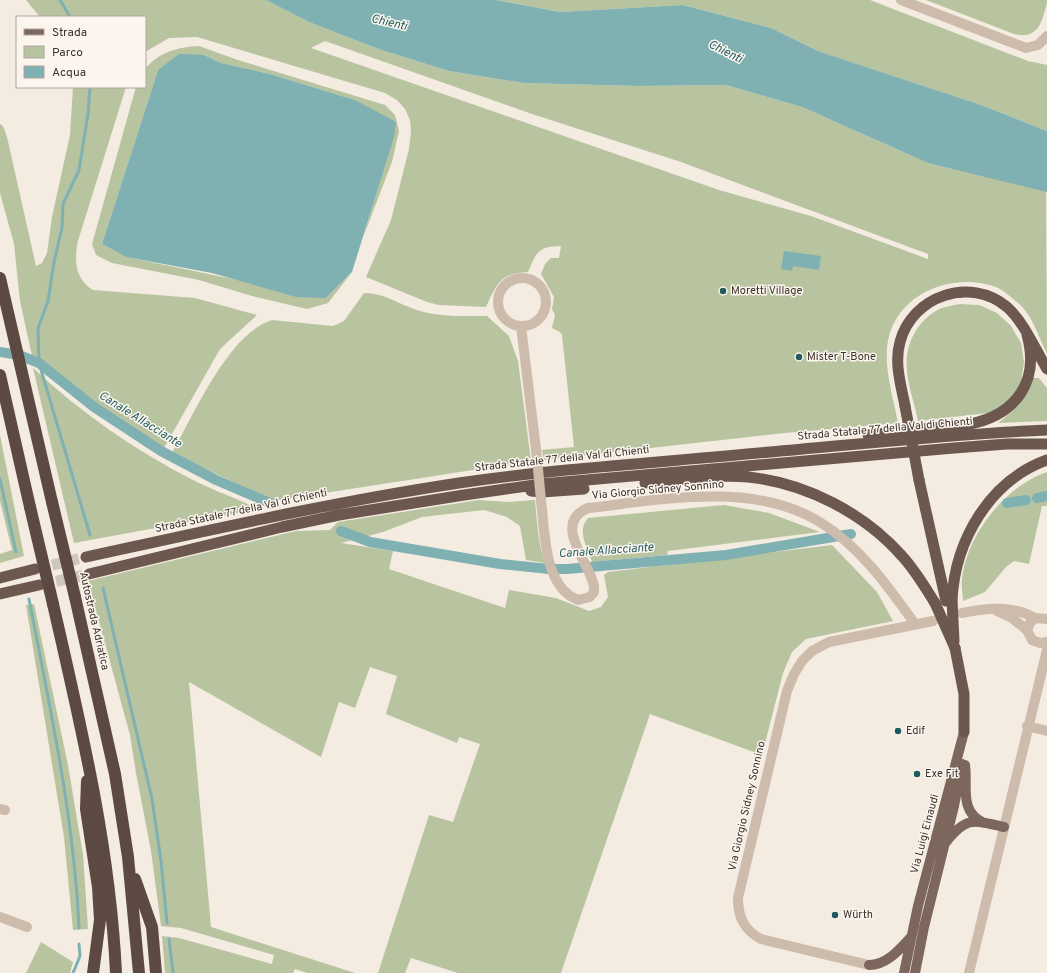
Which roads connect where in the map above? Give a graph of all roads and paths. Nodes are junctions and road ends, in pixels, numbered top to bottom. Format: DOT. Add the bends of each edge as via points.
graph roads {
  1 [pos="901,0"];
  2 [pos="1047,36"];
  3 [pos="1038,45"];
  4 [pos="1047,52"];
  5 [pos="0,278"];
  6 [pos="521,326"];
  7 [pos="1026,335"];
  8 [pos="1047,369"];
  9 [pos="0,376"];
  10 [pos="1047,430"];
  11 [pos="1047,444"];
  12 [pos="768,452"];
  13 [pos="1047,460"];
  14 [pos="509,489"];
  15 [pos="86,557"];
  16 [pos="35,570"];
  17 [pos="89,574"];
  18 [pos="0,578"];
  19 [pos="39,586"];
  20 [pos="0,594"];
  21 [pos="949,601"];
  22 [pos="993,609"];
  23 [pos="962,613"];
  24 [pos="1035,618"];
  25 [pos="1047,619"];
  26 [pos="933,620"];
  27 [pos="915,624"];
  28 [pos="1028,630"];
  29 [pos="1032,640"];
  30 [pos="1047,642"];
  31 [pos="955,648"];
  32 [pos="1047,650"];
  33 [pos="1041,671"];
  34 [pos="1028,726"];
  35 [pos="1047,731"];
  36 [pos="964,732"];
  37 [pos="964,749"];
  38 [pos="88,758"];
  39 [pos="982,822"];
  40 [pos="1004,827"];
  41 [pos="943,845"];
  42 [pos="128,857"];
  43 [pos="0,917"];
  44 [pos="27,926"];
  45 [pos="911,937"];
  46 [pos="869,965"];
  47 [pos="93,973"];
  48 [pos="116,973"];
  49 [pos="139,973"];
  50 [pos="156,973"];
  51 [pos="878,973"];
  52 [pos="904,973"];
  53 [pos="915,973"];
  54 [pos="969,973"];
  1 -- 3 [label="street" via="1020,46 1029,48"];
  2 -- 3 [label="street"];
  3 -- 4 [label="street"];
  5 -- 42 [label="highway, Autostrada Adriatica, bridge" via="115,774"];
  6 -- 6 [label="street" via="534,323 546,308 545,293 536,282 522,277 508,282 502,288 498,303 503,316"];
  6 -- 27 [label="street, Via Giorgio Sidney Sonnino, bridge" via="550,563 555,577 568,594 581,600 587,599 594,592 594,583 581,558 572,532 580,511 588,508 728,495 773,503 807,515 826,526 877,573"];
  7 -- 8 [label="highway"];
  7 -- 12 [label="highway" via="1031,360 1026,382 1015,401 995,417 970,424 796,443"];
  7 -- 21 [label="highway, bridge" via="1013,313 997,300 959,292 933,300 919,309 904,329 899,343 898,365 919,480"];
  9 -- 38 [label="highway, bridge"];
  10 -- 12 [label="highway, Strada Statale 77 della Val di Chienti" via="917,438"];
  11 -- 14 [label="highway, Strada Statale 77 della Val di Chienti" via="954,448 541,484"];
  12 -- 15 [label="highway, Strada Statale 77 della Val di Chienti" via="538,473 460,483 270,516"];
  13 -- 21 [label="highway" via="1022,473 1001,489 979,514 959,555"];
  14 -- 17 [label="highway, Strada Statale 77 della Val di Chienti" via="339,515"];
  14 -- 31 [label="highway, bridge" via="542,492 720,476 748,477 777,482 831,501 856,516 902,555 920,578 935,604"];
  16 -- 18 [label="highway"];
  19 -- 20 [label="highway"];
  21 -- 31 [label="highway, bridge"];
  22 -- 23 [label="street"];
  22 -- 24 [label="street" via="1018,610"];
  22 -- 28 [label="street" via="1012,618"];
  24 -- 25 [label="street"];
  24 -- 28 [label="street"];
  26 -- 27 [label="street, Via Giorgio Sidney Sonnino"];
  27 -- 46 [label="street, Via Giorgio Sidney Sonnino" via="829,642 812,651 798,667 787,691 738,898 740,918 746,928 761,939"];
  28 -- 29 [label="street"];
  29 -- 30 [label="street"];
  29 -- 33 [label="street" via="1038,652"];
  31 -- 36 [label="highway" via="964,694"];
  32 -- 33 [label="street"];
  33 -- 34 [label="street"];
  34 -- 35 [label="street"];
  34 -- 40 [label="street"];
  36 -- 37 [label="main road, Via Luigi Einaudi"];
  36 -- 45 [label="main road, Via Luigi Einaudi"];
  37 -- 39 [label="main road" via="966,805 973,816"];
  37 -- 41 [label="main road, Via Luigi Einaudi"];
  38 -- 47 [label="highway" via="86,809 98,887 100,920"];
  38 -- 48 [label="highway" via="108,882"];
  39 -- 40 [label="main road"];
  39 -- 41 [label="main road" via="973,821 961,826"];
  40 -- 54 [label="street"];
  41 -- 53 [label="main road, Via Luigi Einaudi"];
  42 -- 49 [label="highway, Autostrada Adriatica"];
  42 -- 50 [label="highway" via="152,927"];
  43 -- 44 [label="street"];
  45 -- 46 [label="main road" via="884,961"];
  45 -- 52 [label="main road, Via Luigi Einaudi"];
  46 -- 51 [label="main road"];
}
